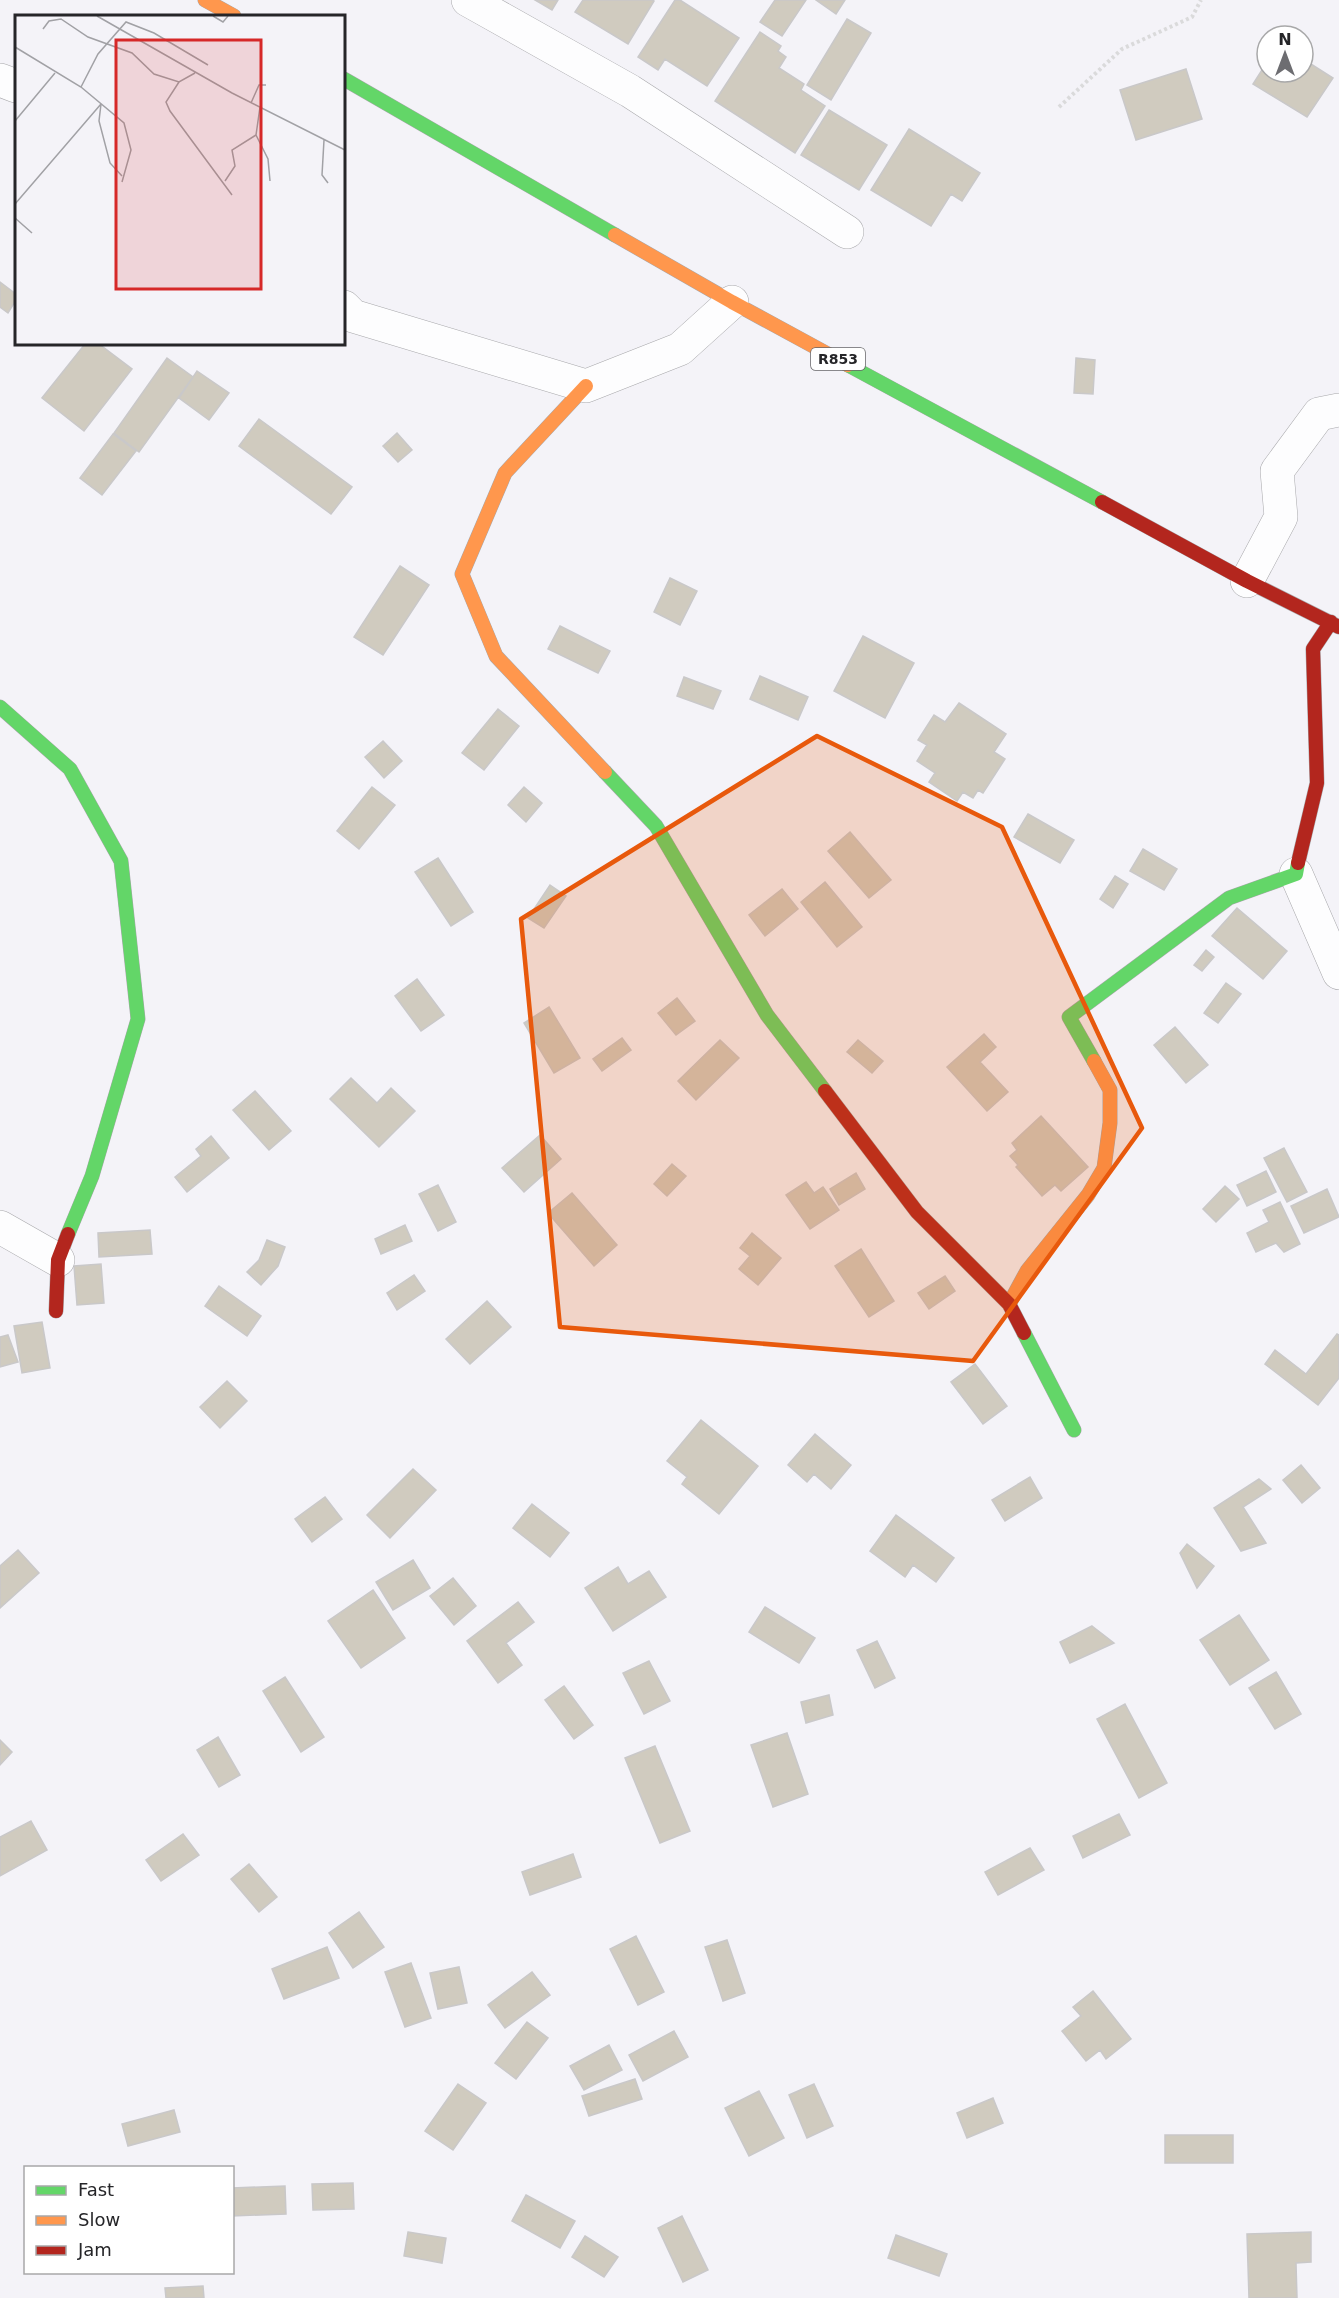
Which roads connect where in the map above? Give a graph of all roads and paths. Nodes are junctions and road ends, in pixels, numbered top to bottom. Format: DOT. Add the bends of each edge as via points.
graph roads {
  1 [pos="205,0"];
  2 [pos="468,0"];
  3 [pos="1201,0"];
  4 [pos="232,15"];
  5 [pos="0,80"];
  6 [pos="345,80"];
  7 [pos="15,86"];
  8 [pos="1059,107"];
  9 [pos="847,232"];
  10 [pos="732,302"];
  11 [pos="345,308"];
  12 [pos="586,386"];
  13 [pos="1339,410"];
  14 [pos="1247,581"];
  15 [pos="1335,625"];
  16 [pos="0,707"];
  17 [pos="1296,874"];
  18 [pos="1339,973"];
  19 [pos="0,1227"];
  20 [pos="58,1260"];
  21 [pos="1009,1304"];
  22 [pos="56,1311"];
  23 [pos="1074,1430"];
  1 -- 4 [label="street"];
  2 -- 9 [label="street" via="630,91"];
  3 -- 8 [label="path" via="1192,17 1122,49"];
  5 -- 7 [label="street"];
  6 -- 10 [label="street, R853"];
  10 -- 12 [label="street" via="681,349"];
  10 -- 14 [label="street, R853"];
  11 -- 12 [label="street" via="353,316"];
  12 -- 21 [label="street" via="505,473 462,574 496,656 656,826 767,1015 917,1212"];
  13 -- 14 [label="street" via="1319,414 1277,471 1281,517"];
  14 -- 15 [label="street, R853"];
  15 -- 17 [label="street" via="1313,649 1317,783"];
  16 -- 20 [label="street" via="70,769 121,861 138,1019 92,1176"];
  17 -- 18 [label="street"];
  17 -- 21 [label="street" via="1229,898 1069,1017 1110,1090 1104,1168 1088,1196 1027,1271"];
  19 -- 20 [label="street"];
  20 -- 22 [label="street"];
  21 -- 23 [label="street"];
}
